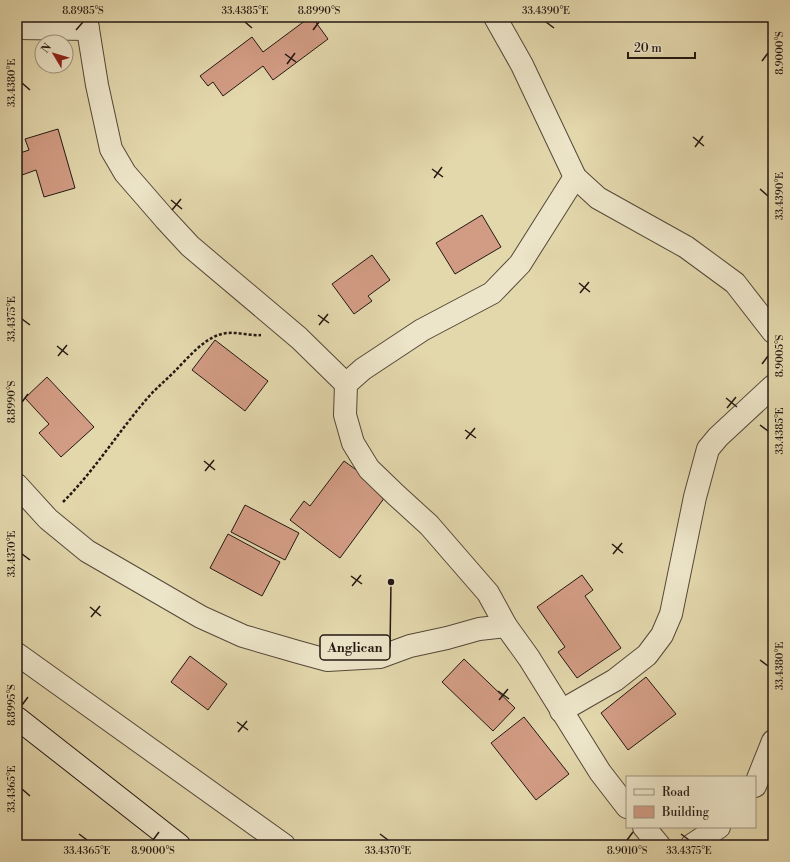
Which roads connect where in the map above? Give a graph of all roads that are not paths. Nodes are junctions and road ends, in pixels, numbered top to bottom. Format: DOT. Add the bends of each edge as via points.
graph roads {
  1 [pos="495,17"];
  2 [pos="87,23"];
  3 [pos="17,28"];
  4 [pos="575,177"];
  5 [pos="773,331"];
  6 [pos="346,384"];
  7 [pos="773,386"];
  8 [pos="17,485"];
  9 [pos="506,626"];
  10 [pos="17,654"];
  11 [pos="561,711"];
  12 [pos="17,718"];
  13 [pos="773,740"];
  14 [pos="756,783"];
  15 [pos="626,806"];
  16 [pos="645,828"];
  17 [pos="718,828"];
  18 [pos="179,845"];
  19 [pos="284,845"];
  20 [pos="659,845"];
  21 [pos="692,845"];
  1 -- 4 [label="street" via="522,65"];
  2 -- 3 [label="street"];
  2 -- 6 [label="street" via="111,149 125,173 190,246 299,338"];
  4 -- 5 [label="street" via="598,198 686,247 735,282"];
  4 -- 6 [label="street" via="520,264 492,293 422,330 363,369"];
  6 -- 9 [label="street" via="345,415 353,443 369,469 429,525 456,555 488,593"];
  7 -- 11 [label="street" via="708,449 695,497 671,614 662,635 647,655 616,680"];
  8 -- 9 [label="street" via="48,518 87,552 201,617 243,636 326,660 380,657 410,646 479,629"];
  9 -- 11 [label="street"];
  10 -- 19 [label="street"];
  11 -- 15 [label="street" via="600,772"];
  12 -- 18 [label="street"];
  13 -- 14 [label="street"];
  16 -- 20 [label="street"];
  17 -- 21 [label="street"];
}
